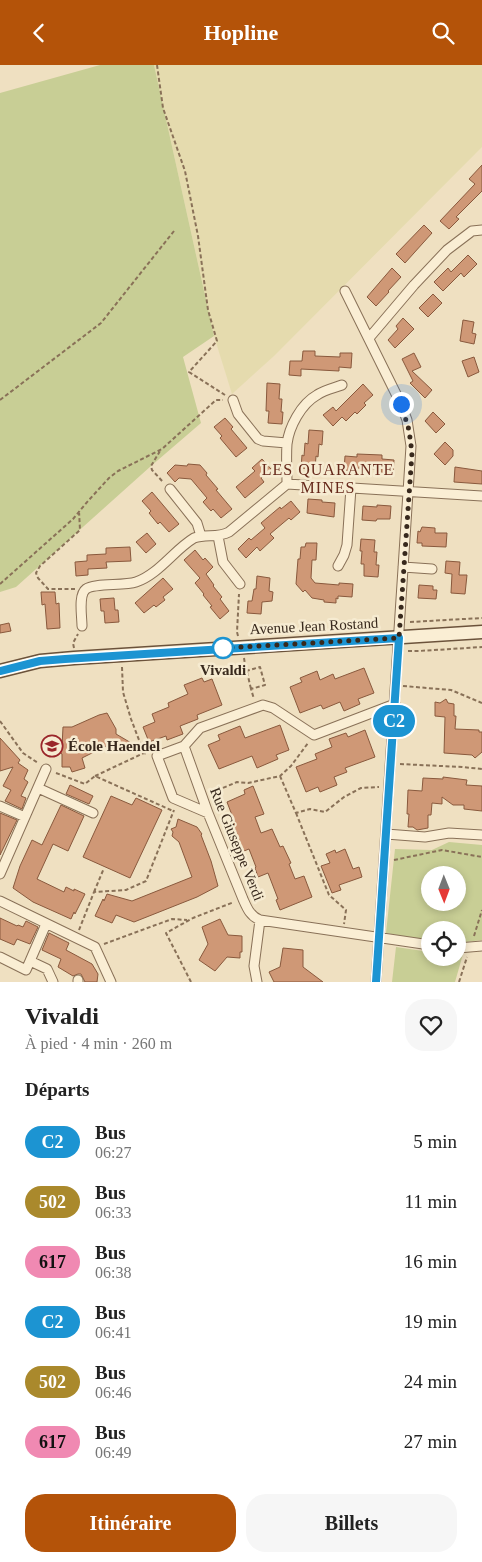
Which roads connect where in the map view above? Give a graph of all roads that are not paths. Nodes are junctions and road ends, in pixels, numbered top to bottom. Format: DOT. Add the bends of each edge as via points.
graph roads {
  1 [pos="482,230"];
  2 [pos="345,291"];
  3 [pos="369,338"];
  4 [pos="342,385"];
  5 [pos="233,400"];
  6 [pos="287,443"];
  7 [pos="287,484"];
  8 [pos="351,488"];
  9 [pos="170,489"];
  10 [pos="409,491"];
  11 [pos="482,496"];
  12 [pos="201,536"];
  13 [pos="218,536"];
  14 [pos="338,566"];
  15 [pos="403,567"];
  16 [pos="432,569"];
  17 [pos="240,584"];
  18 [pos="82,626"];
  19 [pos="482,632"];
  20 [pos="399,638"];
  21 [pos="0,671"];
  22 [pos="395,704"];
  23 [pos="184,746"];
  24 [pos="46,769"];
  25 [pos="38,788"];
  26 [pos="0,806"];
  27 [pos="93,813"];
  28 [pos="208,813"];
  29 [pos="25,817"];
  30 [pos="386,835"];
  31 [pos="482,835"];
  32 [pos="0,874"];
  33 [pos="0,901"];
  34 [pos="260,920"];
  35 [pos="46,924"];
  36 [pos="379,938"];
  37 [pos="421,944"];
  38 [pos="482,946"];
  39 [pos="466,947"];
  40 [pos="0,957"];
  41 [pos="30,961"];
  42 [pos="53,982"];
  43 [pos="111,982"];
  44 [pos="257,982"];
  45 [pos="376,982"];
  1 -- 3 [label="street" via="472,231 443,254"];
  2 -- 3 [label="street"];
  3 -- 10 [label="street" via="407,420 412,446"];
  4 -- 6 [label="street" via="317,394 306,403"];
  5 -- 6 [label="street" via="238,414 258,439"];
  6 -- 7 [label="street"];
  7 -- 8 [label="street"];
  7 -- 13 [label="street" via="229,532"];
  8 -- 10 [label="street"];
  8 -- 14 [label="street" via="347,545"];
  9 -- 12 [label="street" via="197,523"];
  10 -- 11 [label="street"];
  10 -- 15 [label="street"];
  12 -- 13 [label="street"];
  12 -- 18 [label="street" via="191,540 138,581 86,589 82,595"];
  13 -- 17 [label="street" via="223,562"];
  15 -- 16 [label="street"];
  15 -- 20 [label="street"];
  19 -- 20 [label="street, Avenue Jean Rostand"];
  20 -- 21 [label="street, Avenue Jean Rostand" via="243,651 74,658 40,661"];
  20 -- 22 [label="street"];
  22 -- 23 [label="street" via="314,735 263,705 200,728"];
  22 -- 30 [label="street"];
  23 -- 28 [label="street, Rue Giuseppe Verdi"];
  23 -- 28 [label="street" via="157,756 172,796"];
  24 -- 25 [label="street"];
  25 -- 27 [label="street"];
  25 -- 29 [label="street"];
  26 -- 29 [label="street"];
  28 -- 34 [label="street, Rue Giuseppe Verdi" via="243,899 249,911"];
  29 -- 32 [label="street"];
  30 -- 31 [label="street"];
  30 -- 36 [label="street"];
  33 -- 35 [label="street"];
  34 -- 36 [label="street, Rue Giuseppe Verdi"];
  34 -- 44 [label="street" via="254,966"];
  35 -- 41 [label="street"];
  35 -- 43 [label="street" via="95,947"];
  36 -- 37 [label="street, Rue Giuseppe Verdi"];
  36 -- 45 [label="street"];
  38 -- 39 [label="street"];
  40 -- 41 [label="street" via="26,970"];
  41 -- 42 [label="street" via="47,969"];
}
